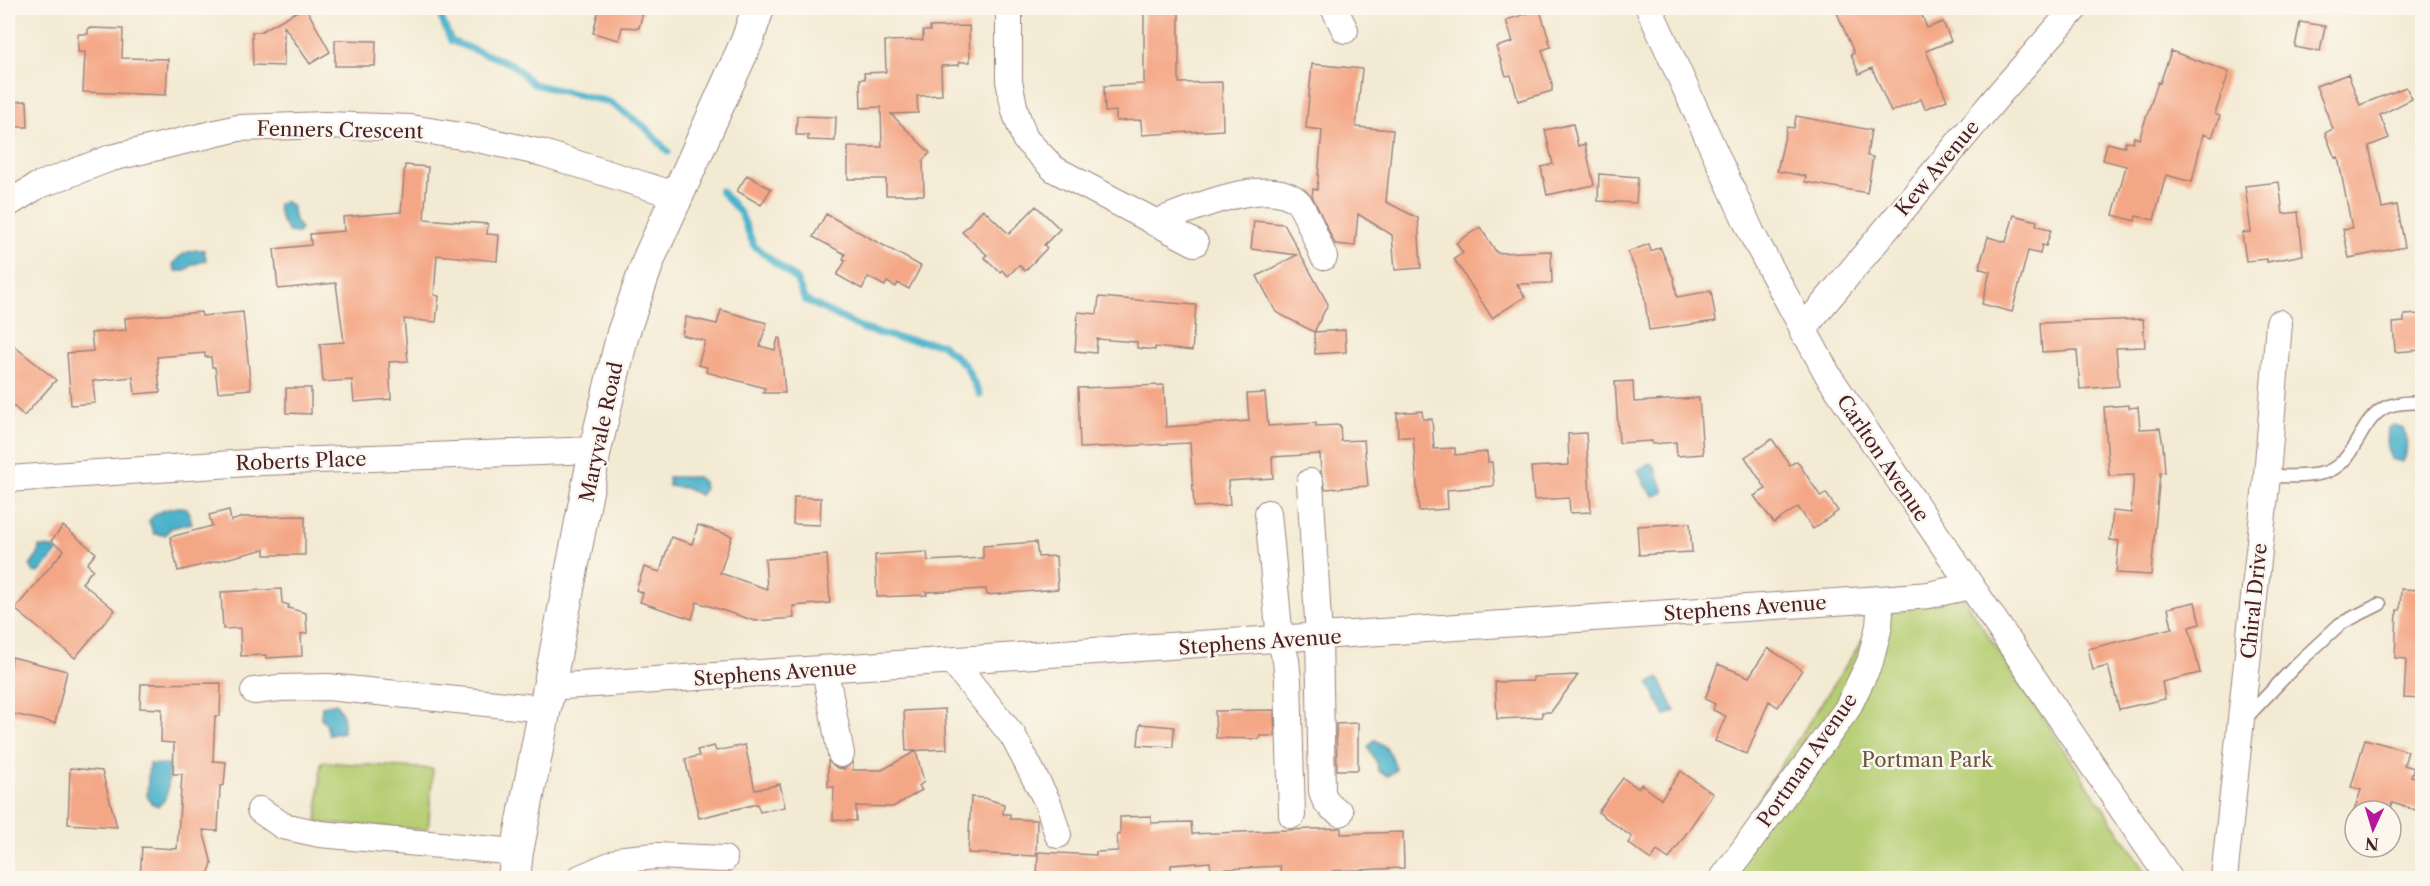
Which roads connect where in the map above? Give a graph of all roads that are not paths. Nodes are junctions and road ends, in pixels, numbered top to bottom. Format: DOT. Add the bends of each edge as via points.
graph roads {
  1 [pos="758,8"];
  2 [pos="1009,8"];
  3 [pos="1649,8"];
  4 [pos="2075,8"];
  5 [pos="678,196"];
  6 [pos="8,204"];
  7 [pos="1155,223"];
  8 [pos="1195,243"];
  9 [pos="1324,257"];
  10 [pos="2279,323"];
  11 [pos="1803,333"];
  12 [pos="2422,402"];
  13 [pos="596,450"];
  14 [pos="2267,476"];
  15 [pos="8,479"];
  16 [pos="1310,482"];
  17 [pos="1268,513"];
  18 [pos="1970,586"];
  19 [pos="1881,599"];
  20 [pos="2380,604"];
  21 [pos="1319,638"];
  22 [pos="1280,640"];
  23 [pos="952,662"];
  24 [pos="825,670"];
  25 [pos="254,691"];
  26 [pos="547,698"];
  27 [pos="2241,723"];
  28 [pos="841,754"];
  29 [pos="260,810"];
  30 [pos="1340,813"];
  31 [pos="1292,815"];
  32 [pos="1058,835"];
  33 [pos="724,859"];
  34 [pos="515,865"];
  35 [pos="580,879"];
  36 [pos="1723,879"];
  37 [pos="2169,879"];
  38 [pos="2224,879"];
  1 -- 5 [label="street, Maryvale Road"];
  2 -- 7 [label="street" via="1009,81 1025,139 1054,169"];
  3 -- 11 [label="street, Carlton Avenue" via="1752,234"];
  4 -- 11 [label="street, Kew Avenue" via="1993,101"];
  5 -- 6 [label="street, Fenners Crescent" via="543,153 473,138 411,128 325,125 238,128 111,158 37,186"];
  5 -- 13 [label="street, Maryvale Road" via="650,256 623,333"];
  7 -- 8 [label="street"];
  7 -- 9 [label="street" via="1233,196 1285,194 1298,203"];
  10 -- 14 [label="street, Chiral Drive"];
  11 -- 18 [label="street, Carlton Avenue"];
  12 -- 14 [label="lane" via="2384,408 2374,416 2348,456 2330,471"];
  13 -- 15 [label="street, Roberts Place" via="262,462"];
  13 -- 26 [label="street, Maryvale Road"];
  14 -- 27 [label="street, Chiral Drive"];
  16 -- 21 [label="street"];
  17 -- 22 [label="street"];
  18 -- 19 [label="street, Stephens Avenue"];
  18 -- 37 [label="street, Carlton Avenue"];
  19 -- 21 [label="street, Stephens Avenue"];
  19 -- 36 [label="street, Portman Avenue" via="1870,662 1847,709"];
  20 -- 27 [label="lane" via="2340,624"];
  21 -- 22 [label="street, Stephens Avenue"];
  21 -- 30 [label="street" via="1322,791 1329,806"];
  22 -- 23 [label="street, Stephens Avenue"];
  22 -- 31 [label="street" via="1288,681"];
  23 -- 24 [label="street, Stephens Avenue"];
  23 -- 32 [label="street" via="1012,736 1047,803"];
  24 -- 26 [label="street, Stephens Avenue"];
  24 -- 28 [label="street"];
  25 -- 26 [label="street, Stephens Avenue" via="328,687"];
  26 -- 34 [label="street, Maryvale Road"];
  27 -- 38 [label="street, Chiral Drive"];
  29 -- 34 [label="street" via="283,826 320,834"];
  33 -- 35 [label="street" via="624,859"];
}
